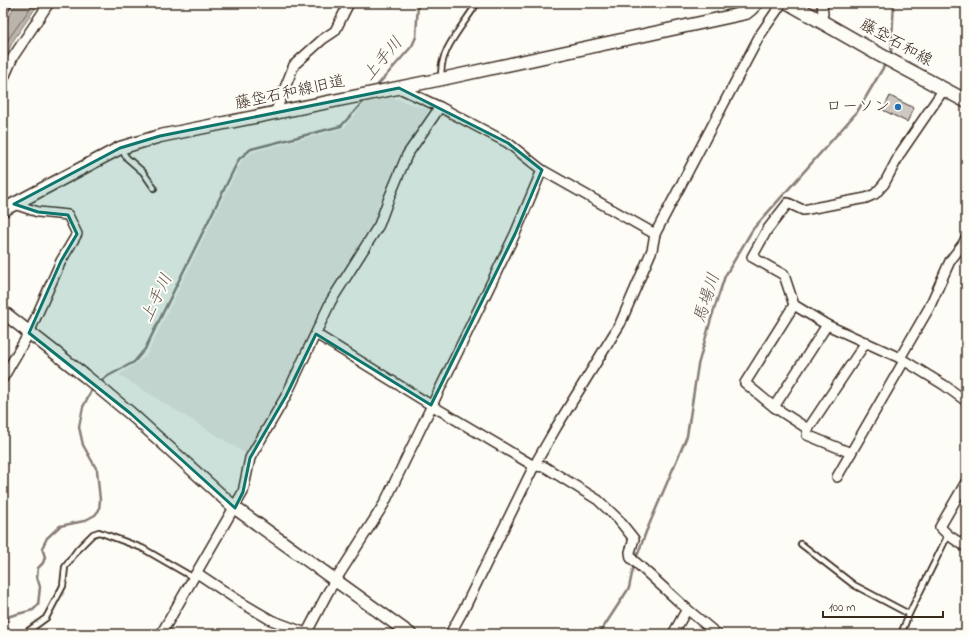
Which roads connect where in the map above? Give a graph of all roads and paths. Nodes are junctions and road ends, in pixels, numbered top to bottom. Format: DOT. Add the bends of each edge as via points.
graph roads {
  1 [pos="7,3"];
  2 [pos="49,3"];
  3 [pos="349,3"];
  4 [pos="477,3"];
  5 [pos="757,3"];
  6 [pos="782,3"];
  7 [pos="788,3"];
  8 [pos="822,3"];
  9 [pos="3,10"];
  10 [pos="820,21"];
  11 [pos="442,79"];
  12 [pos="3,80"];
  13 [pos="399,88"];
  14 [pos="944,89"];
  15 [pos="966,101"];
  16 [pos="440,107"];
  17 [pos="275,113"];
  18 [pos="120,148"];
  19 [pos="542,170"];
  20 [pos="154,188"];
  21 [pos="8,207"];
  22 [pos="656,234"];
  23 [pos="966,238"];
  24 [pos="794,305"];
  25 [pos="3,312"];
  26 [pos="826,325"];
  27 [pos="29,333"];
  28 [pos="316,334"];
  29 [pos="866,342"];
  30 [pos="902,360"];
  31 [pos="3,378"];
  32 [pos="966,401"];
  33 [pos="431,405"];
  34 [pos="774,407"];
  35 [pos="808,429"];
  36 [pos="851,453"];
  37 [pos="534,466"];
  38 [pos="837,477"];
  39 [pos="966,482"];
  40 [pos="235,508"];
  41 [pos="948,535"];
  42 [pos="801,544"];
  43 [pos="966,547"];
  44 [pos="196,575"];
  45 [pos="335,580"];
  46 [pos="686,609"];
  47 [pos="909,614"];
  48 [pos="306,633"];
  49 [pos="27,634"];
  50 [pos="161,634"];
  51 [pos="410,634"];
  52 [pos="450,634"];
  53 [pos="673,634"];
  54 [pos="717,634"];
  55 [pos="901,634"];
  1 -- 9 [label="street"];
  2 -- 12 [label="street" via="13,57"];
  3 -- 17 [label="street" via="335,30 294,65"];
  4 -- 11 [label="lane" via="451,42 440,72"];
  5 -- 11 [label="street, 藤垈石和線旧道" via="746,13"];
  6 -- 22 [label="street" via="757,40"];
  7 -- 10 [label="main road, 藤垈石和線"];
  8 -- 10 [label="street" via="823,14"];
  10 -- 14 [label="main road, 藤垈石和線"];
  11 -- 13 [label="street, 藤垈石和線旧道"];
  13 -- 16 [label="street"];
  13 -- 17 [label="street, 藤垈石和線旧道"];
  14 -- 15 [label="main road, 藤垈石和線"];
  14 -- 24 [label="street" via="901,152 884,184 875,194 803,210 788,203 767,230 752,257 784,275"];
  16 -- 19 [label="street" via="508,143"];
  16 -- 28 [label="street" via="407,155 379,225 331,300"];
  17 -- 18 [label="street, 藤垈石和線旧道" via="160,136"];
  18 -- 20 [label="lane"];
  18 -- 21 [label="street, 藤垈石和線旧道"];
  19 -- 22 [label="street"];
  19 -- 33 [label="street" via="515,234"];
  21 -- 27 [label="street" via="68,215 77,234 61,261"];
  22 -- 37 [label="street" via="652,250 620,324"];
  23 -- 30 [label="street" via="950,260"];
  24 -- 26 [label="street"];
  24 -- 34 [label="street" via="745,383"];
  25 -- 27 [label="street"];
  26 -- 29 [label="street"];
  26 -- 34 [label="street"];
  27 -- 31 [label="street"];
  27 -- 40 [label="street" via="130,413"];
  28 -- 33 [label="street"];
  28 -- 40 [label="street" via="286,396 250,458 243,492"];
  29 -- 30 [label="street"];
  29 -- 35 [label="street"];
  30 -- 32 [label="street" via="944,384"];
  30 -- 36 [label="street"];
  33 -- 37 [label="street"];
  33 -- 45 [label="street" via="384,504"];
  34 -- 35 [label="street"];
  35 -- 36 [label="street" via="808,434"];
  36 -- 38 [label="street"];
  37 -- 46 [label="street" via="545,467 598,500 634,539 631,558"];
  37 -- 52 [label="street"];
  39 -- 41 [label="street" via="940,527"];
  40 -- 44 [label="street"];
  40 -- 45 [label="street"];
  41 -- 43 [label="street"];
  41 -- 47 [label="lane"];
  42 -- 47 [label="lane" via="854,585"];
  44 -- 48 [label="street" via="271,620"];
  44 -- 49 [label="lane" via="142,548 100,532 93,534 64,568 63,586 46,618"];
  44 -- 50 [label="street"];
  45 -- 48 [label="street"];
  45 -- 51 [label="street"];
  46 -- 53 [label="street"];
  46 -- 54 [label="street"];
  47 -- 55 [label="lane"];
}
